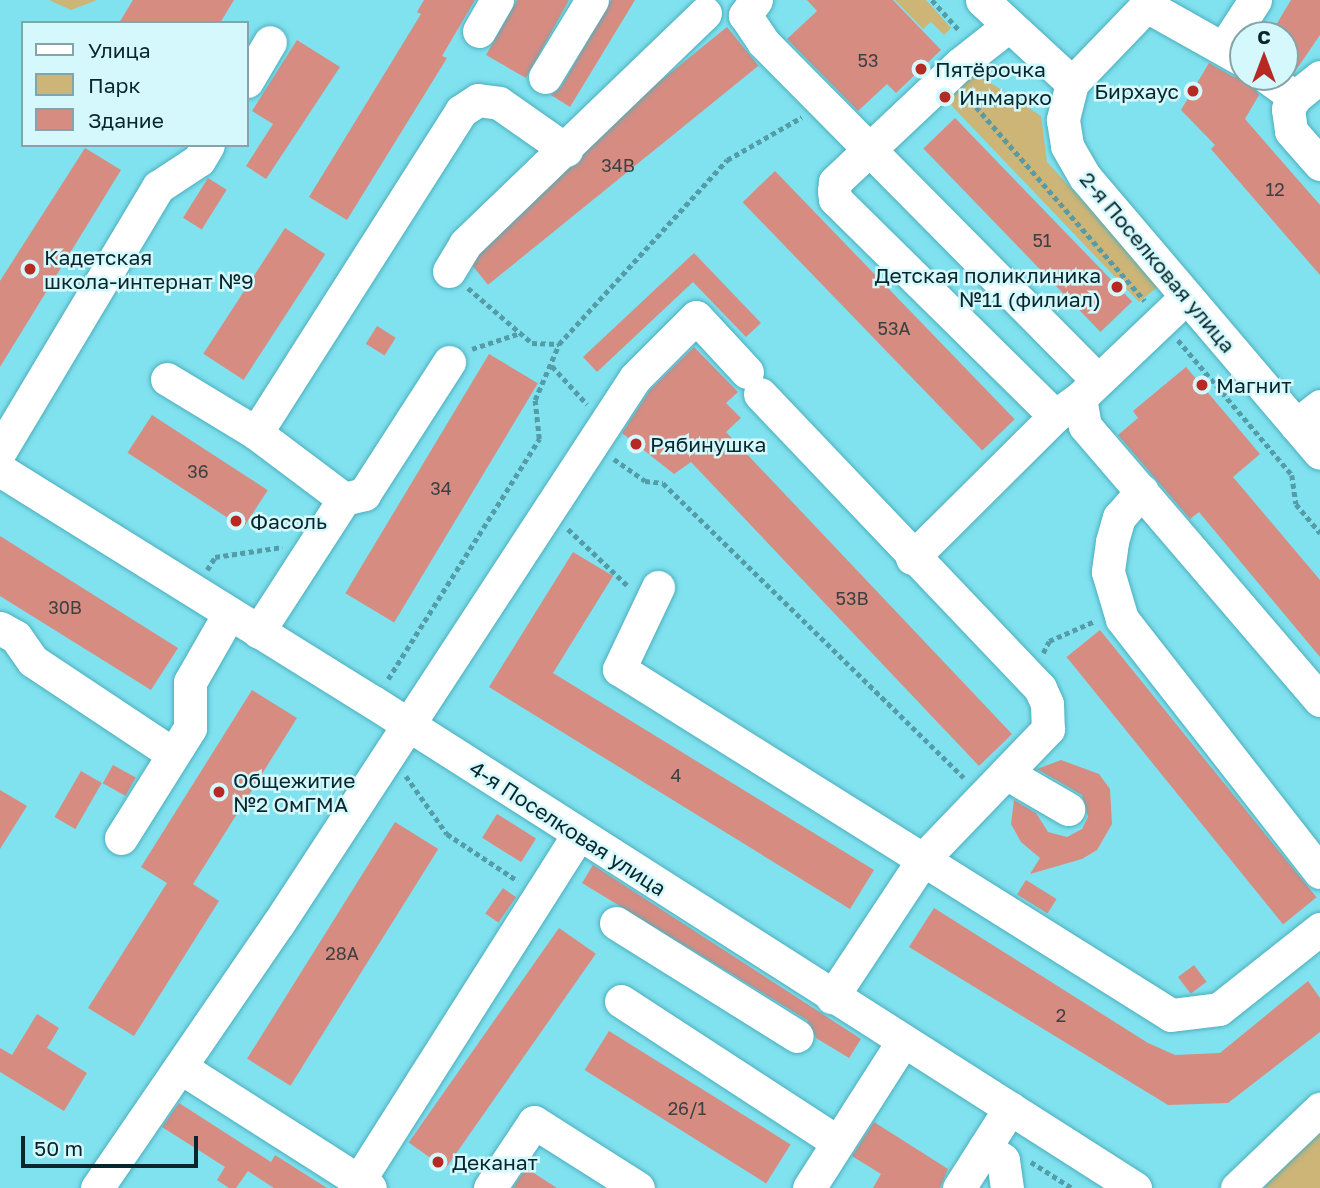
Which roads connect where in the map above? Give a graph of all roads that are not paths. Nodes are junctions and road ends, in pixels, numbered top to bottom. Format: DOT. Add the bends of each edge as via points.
graph roads {
  1 [pos="497,0"];
  2 [pos="592,0"];
  3 [pos="756,0"];
  4 [pos="982,0"];
  5 [pos="1255,0"];
  6 [pos="1149,3"];
  7 [pos="705,13"];
  8 [pos="1247,21"];
  9 [pos="1007,27"];
  10 [pos="479,30"];
  11 [pos="270,42"];
  12 [pos="1229,50"];
  13 [pos="545,77"];
  14 [pos="248,79"];
  15 [pos="1072,83"];
  16 [pos="1307,87"];
  17 [pos="207,147"];
  18 [pos="566,150"];
  19 [pos="870,150"];
  20 [pos="1320,164"];
  21 [pos="449,271"];
  22 [pos="1185,298"];
  23 [pos="449,362"];
  24 [pos="167,379"];
  25 [pos="1077,398"];
  26 [pos="1308,415"];
  27 [pos="256,433"];
  28 [pos="0,451"];
  29 [pos="1320,453"];
  30 [pos="0,470"];
  31 [pos="1142,492"];
  32 [pos="344,499"];
  33 [pos="912,558"];
  34 [pos="653,597"];
  35 [pos="229,614"];
  36 [pos="0,628"];
  37 [pos="258,632"];
  38 [pos="1320,700"];
  39 [pos="408,724"];
  40 [pos="173,754"];
  41 [pos="1006,773"];
  42 [pos="1068,809"];
  43 [pos="578,836"];
  44 [pos="121,838"];
  45 [pos="924,858"];
  46 [pos="1320,872"];
  47 [pos="616,923"];
  48 [pos="1320,929"];
  49 [pos="743,942"];
  50 [pos="715,985"];
  51 [pos="832,997"];
  52 [pos="621,1001"];
  53 [pos="797,1036"];
  54 [pos="903,1041"];
  55 [pos="180,1067"];
  56 [pos="1010,1108"];
  57 [pos="1320,1109"];
  58 [pos="837,1142"];
  59 [pos="985,1147"];
  60 [pos="361,1186"];
  61 [pos="96,1188"];
  62 [pos="490,1188"];
  63 [pos="638,1188"];
  64 [pos="809,1188"];
  65 [pos="960,1188"];
  66 [pos="1007,1188"];
  67 [pos="1135,1188"];
  68 [pos="1237,1188"];
  1 -- 10 [label="street"];
  2 -- 13 [label="street"];
  3 -- 19 [label="street" via="745,15 763,42"];
  4 -- 9 [label="street"];
  5 -- 8 [label="street"];
  6 -- 12 [label="street"];
  6 -- 15 [label="street"];
  7 -- 18 [label="street"];
  9 -- 15 [label="street"];
  9 -- 19 [label="street" via="976,49"];
  11 -- 14 [label="street"];
  15 -- 22 [label="street, 2-я Поселковая улица" via="1063,120 1067,146 1085,177"];
  16 -- 20 [label="street" via="1288,109 1291,131"];
  17 -- 28 [label="street" via="199,160 158,187"];
  18 -- 21 [label="street" via="465,244"];
  18 -- 27 [label="street" via="499,103 478,100 461,111"];
  19 -- 25 [label="street"];
  19 -- 25 [label="street" via="835,182 835,199"];
  22 -- 25 [label="street"];
  22 -- 26 [label="street, 2-я Поселковая улица"];
  23 -- 32 [label="street" via="364,494"];
  24 -- 27 [label="street"];
  25 -- 31 [label="street" via="1085,426"];
  25 -- 33 [label="street"];
  26 -- 29 [label="street, 2-я Поселковая улица"];
  27 -- 32 [label="street"];
  30 -- 35 [label="street, 4-я Поселковая улица"];
  31 -- 38 [label="street"];
  31 -- 46 [label="street" via="1119,517 1112,542 1108,572 1122,620"];
  32 -- 37 [label="street"];
  33 -- 39 [label="street" via="696,317 635,378"];
  33 -- 41 [label="street" via="1030,679 1047,704 1048,729"];
  34 -- 45 [label="street" via="619,669"];
  35 -- 37 [label="street, 4-я Поселковая улица"];
  35 -- 40 [label="street" via="192,676 190,728"];
  36 -- 40 [label="street" via="16,637 33,661"];
  37 -- 39 [label="street, 4-я Поселковая улица"];
  39 -- 43 [label="street, 4-я Поселковая улица"];
  39 -- 55 [label="street"];
  40 -- 44 [label="street"];
  41 -- 42 [label="street"];
  41 -- 45 [label="street"];
  43 -- 49 [label="street, 4-я Поселковая улица"];
  43 -- 60 [label="street"];
  45 -- 48 [label="street" via="1171,1015 1219,1009"];
  45 -- 51 [label="street"];
  47 -- 50 [label="street"];
  49 -- 50 [label="street"];
  49 -- 51 [label="street, 4-я Поселковая улица"];
  50 -- 53 [label="street"];
  51 -- 54 [label="street, 4-я Поселковая улица"];
  52 -- 58 [label="street"];
  54 -- 56 [label="street, 4-я Поселковая улица"];
  54 -- 58 [label="street"];
  55 -- 60 [label="street"];
  55 -- 61 [label="street"];
  56 -- 59 [label="street"];
  56 -- 67 [label="street, 4-я Поселковая улица"];
  57 -- 68 [label="street"];
  58 -- 64 [label="street"];
  59 -- 65 [label="street"];
  59 -- 66 [label="street" via="1003,1160"];
  62 -- 63 [label="street" via="534,1122"];
}
